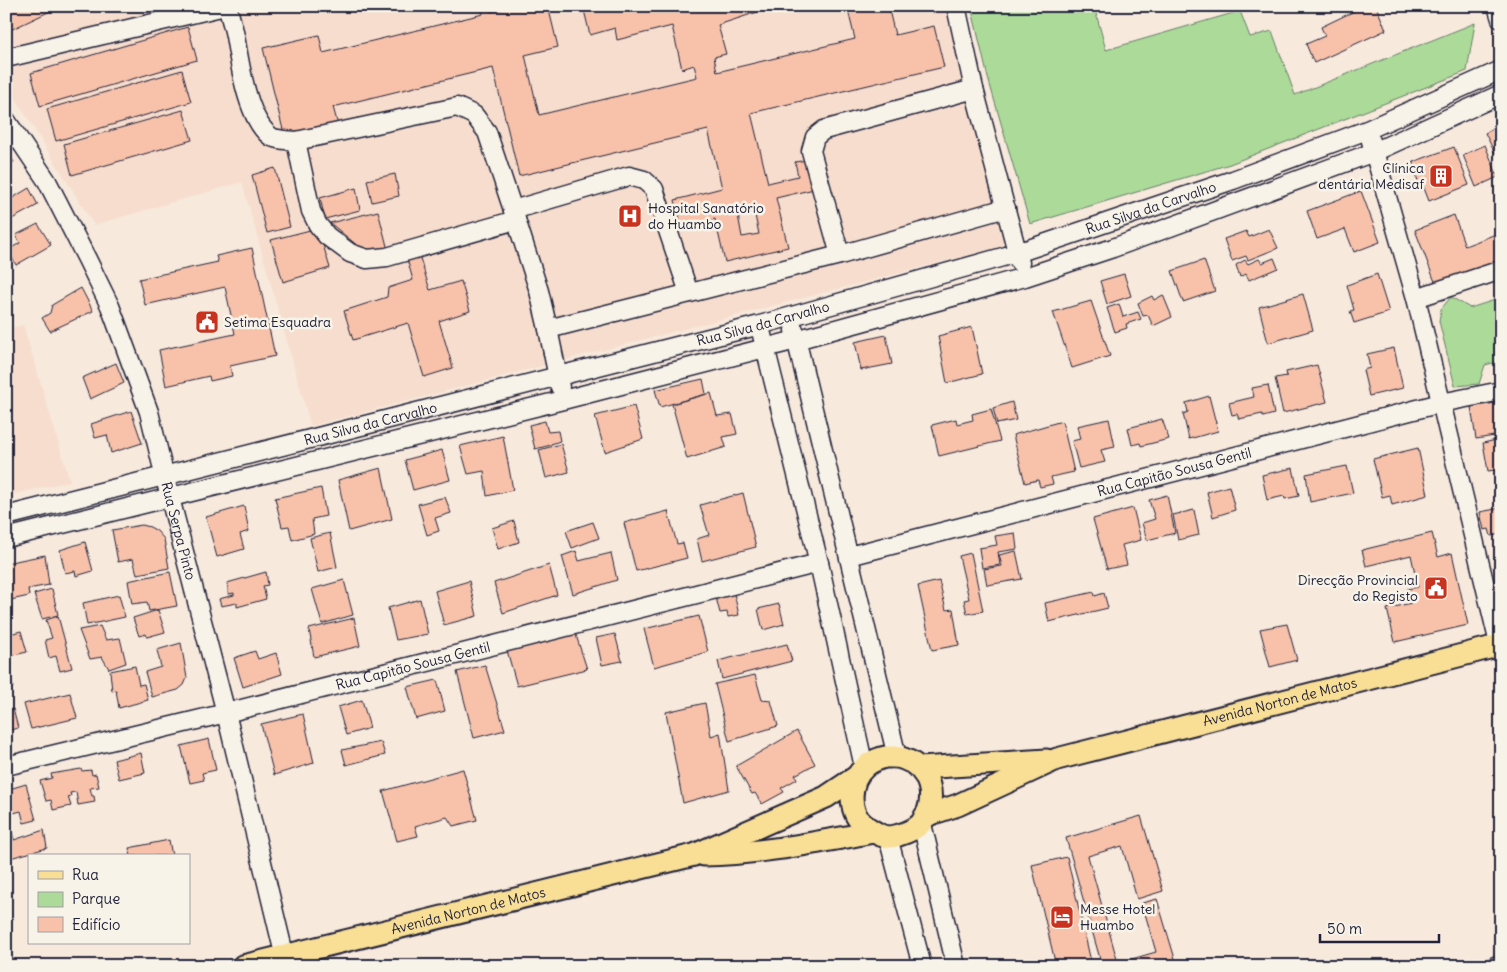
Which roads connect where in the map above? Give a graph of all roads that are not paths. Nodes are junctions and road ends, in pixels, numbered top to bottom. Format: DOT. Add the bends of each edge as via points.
graph roads {
  1 [pos="226,6"];
  2 [pos="956,6"];
  3 [pos="1497,6"];
  4 [pos="1501,19"];
  5 [pos="6,58"];
  6 [pos="1501,70"];
  7 [pos="974,89"];
  8 [pos="1501,94"];
  9 [pos="6,120"];
  10 [pos="1367,130"];
  11 [pos="296,141"];
  12 [pos="1374,152"];
  13 [pos="1234,180"];
  14 [pos="1240,202"];
  15 [pos="1006,208"];
  16 [pos="515,215"];
  17 [pos="1107,224"];
  18 [pos="1113,248"];
  19 [pos="1018,253"];
  20 [pos="840,255"];
  21 [pos="1501,270"];
  22 [pos="1025,277"];
  23 [pos="689,293"];
  24 [pos="1416,298"];
  25 [pos="791,317"];
  26 [pos="760,325"];
  27 [pos="548,328"];
  28 [pos="796,340"];
  29 [pos="766,347"];
  30 [pos="558,377"];
  31 [pos="1501,391"];
  32 [pos="563,400"];
  33 [pos="1441,403"];
  34 [pos="437,407"];
  35 [pos="442,429"];
  36 [pos="281,447"];
  37 [pos="286,470"];
  38 [pos="164,475"];
  39 [pos="170,498"];
  40 [pos="14,514"];
  41 [pos="27,533"];
  42 [pos="6,538"];
  43 [pos="848,556"];
  44 [pos="819,563"];
  45 [pos="1500,647"];
  46 [pos="226,713"];
  47 [pos="897,757"];
  48 [pos="1057,759"];
  49 [pos="6,766"];
  50 [pos="920,768"];
  51 [pos="860,772"];
  52 [pos="923,820"];
  53 [pos="881,835"];
  54 [pos="694,855"];
  55 [pos="286,960"];
  56 [pos="1501,964"];
  57 [pos="242,966"];
  58 [pos="922,966"];
  59 [pos="956,966"];
  60 [pos="1495,966"];
  1 -- 5 [label="street"];
  1 -- 11 [label="street" via="242,76 259,125 271,138"];
  2 -- 7 [label="street"];
  3 -- 4 [label="street"];
  6 -- 10 [label="street, Rua Silva da Carvalho"];
  7 -- 15 [label="street"];
  7 -- 20 [label="street" via="824,130 815,137 811,151"];
  8 -- 12 [label="street, Rua Silva da Carvalho"];
  9 -- 38 [label="street, Rua Serpa Pinto" via="47,181 110,306 149,412"];
  10 -- 12 [label="street"];
  10 -- 13 [label="street, Rua Silva da Carvalho"];
  11 -- 16 [label="street" via="457,107 474,115 487,132"];
  11 -- 16 [label="street" via="311,211 327,236 350,253 367,258 387,257"];
  12 -- 14 [label="street, Rua Silva da Carvalho"];
  12 -- 24 [label="street"];
  13 -- 14 [label="street"];
  13 -- 17 [label="street, Rua Silva da Carvalho"];
  14 -- 18 [label="street, Rua Silva da Carvalho"];
  15 -- 19 [label="street"];
  15 -- 20 [label="street"];
  16 -- 23 [label="street" via="629,176 644,180 654,189"];
  16 -- 27 [label="street"];
  17 -- 18 [label="street"];
  17 -- 19 [label="street, Rua Silva da Carvalho"];
  18 -- 22 [label="street, Rua Silva da Carvalho"];
  19 -- 22 [label="street"];
  19 -- 25 [label="street, Rua Silva da Carvalho"];
  20 -- 23 [label="street"];
  21 -- 24 [label="street"];
  22 -- 28 [label="street, Rua Silva da Carvalho"];
  23 -- 27 [label="street"];
  24 -- 33 [label="street"];
  25 -- 26 [label="street, Rua Silva da Carvalho"];
  25 -- 28 [label="street"];
  26 -- 29 [label="street"];
  26 -- 30 [label="street, Rua Silva da Carvalho"];
  27 -- 30 [label="street"];
  28 -- 29 [label="street, Rua Silva da Carvalho"];
  28 -- 43 [label="street"];
  29 -- 32 [label="street, Rua Silva da Carvalho"];
  29 -- 44 [label="street"];
  30 -- 32 [label="street"];
  30 -- 34 [label="street, Rua Silva da Carvalho"];
  31 -- 33 [label="street, Rua Capitão Sousa Gentil"];
  32 -- 35 [label="street, Rua Silva da Carvalho"];
  33 -- 43 [label="street, Rua Capitão Sousa Gentil"];
  33 -- 45 [label="street"];
  34 -- 35 [label="street"];
  34 -- 36 [label="street, Rua Silva da Carvalho"];
  35 -- 37 [label="street, Rua Silva da Carvalho"];
  36 -- 37 [label="street"];
  36 -- 38 [label="street, Rua Silva da Carvalho"];
  37 -- 39 [label="street, Rua Silva da Carvalho"];
  38 -- 39 [label="street, Rua Serpa Pinto"];
  38 -- 40 [label="street, Rua Silva da Carvalho"];
  39 -- 41 [label="street, Rua Silva da Carvalho"];
  39 -- 46 [label="street, Rua Serpa Pinto"];
  40 -- 41 [label="street"];
  41 -- 42 [label="street, Rua Silva da Carvalho"];
  43 -- 47 [label="street"];
  44 -- 46 [label="street, Rua Capitão Sousa Gentil"];
  44 -- 51 [label="street"];
  45 -- 48 [label="main road, Avenida Norton de Matos"];
  46 -- 49 [label="street, Rua Capitão Sousa Gentil"];
  46 -- 55 [label="street, Rua Serpa Pinto"];
  47 -- 50 [label="main road"];
  47 -- 51 [label="main road" via="874,760"];
  48 -- 50 [label="main road, Avenida Norton de Matos"];
  48 -- 52 [label="main road, Avenida Norton de Matos"];
  50 -- 52 [label="main road" via="930,786 931,796"];
  51 -- 53 [label="main road" via="851,792 853,808 861,822"];
  51 -- 54 [label="main road, Avenida Norton de Matos" via="826,797"];
  52 -- 53 [label="main road" via="904,834"];
  52 -- 59 [label="street"];
  53 -- 54 [label="main road, Avenida Norton de Matos"];
  53 -- 58 [label="street"];
  54 -- 55 [label="main road, Avenida Norton de Matos"];
  55 -- 57 [label="main road, Avenida Norton de Matos"];
  56 -- 60 [label="street"];
}
